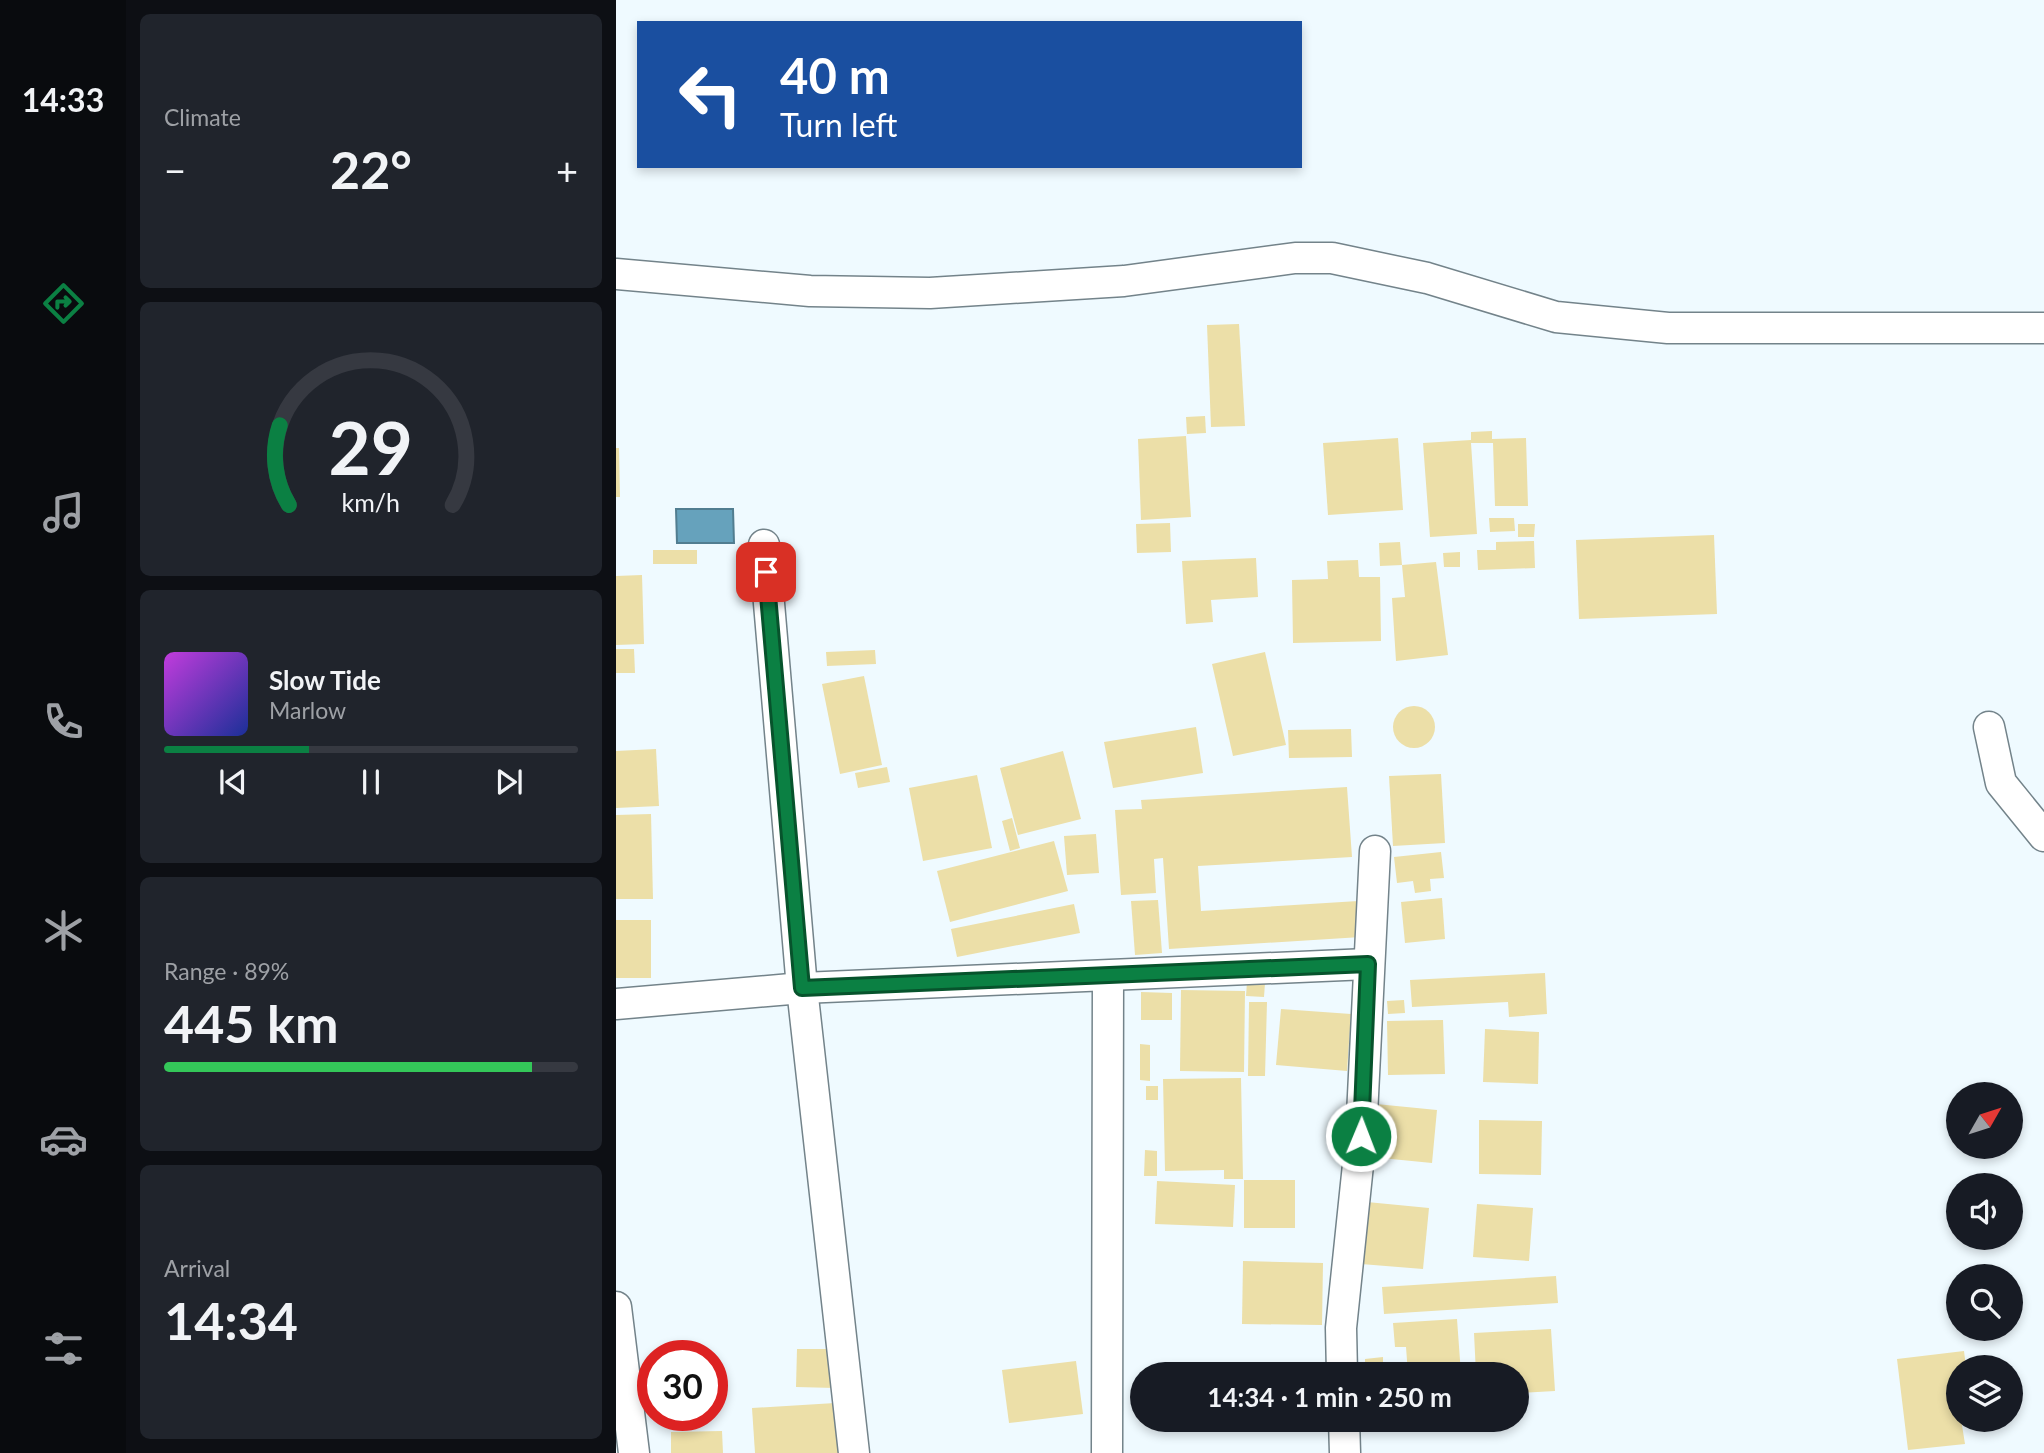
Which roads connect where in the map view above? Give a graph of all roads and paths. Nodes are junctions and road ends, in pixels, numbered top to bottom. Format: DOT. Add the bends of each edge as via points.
graph roads {
  1 [pos="616,274"];
  2 [pos="2044,328"];
  3 [pos="764,545"];
  4 [pos="1989,727"];
  5 [pos="2044,836"];
  6 [pos="1375,851"];
  7 [pos="1368,964"];
  8 [pos="1108,976"];
  9 [pos="802,988"];
  10 [pos="616,1004"];
  11 [pos="616,1307"];
  12 [pos="1342,1362"];
  13 [pos="1344,1432"];
  14 [pos="634,1453"];
  15 [pos="854,1453"];
  16 [pos="1107,1453"];
  17 [pos="1345,1453"];
  1 -- 2 [label="street" via="810,291 930,293 1056,287 1295,258 1332,258 1427,278 1569,318 1668,328"];
  3 -- 9 [label="street"];
  4 -- 5 [label="street" via="2001,783"];
  6 -- 7 [label="street"];
  7 -- 8 [label="street"];
  7 -- 12 [label="street" via="1361,1136 1341,1328"];
  8 -- 9 [label="street"];
  8 -- 16 [label="street"];
  9 -- 10 [label="street"];
  9 -- 15 [label="street"];
  11 -- 14 [label="street"];
  13 -- 17 [label="street"];
}
